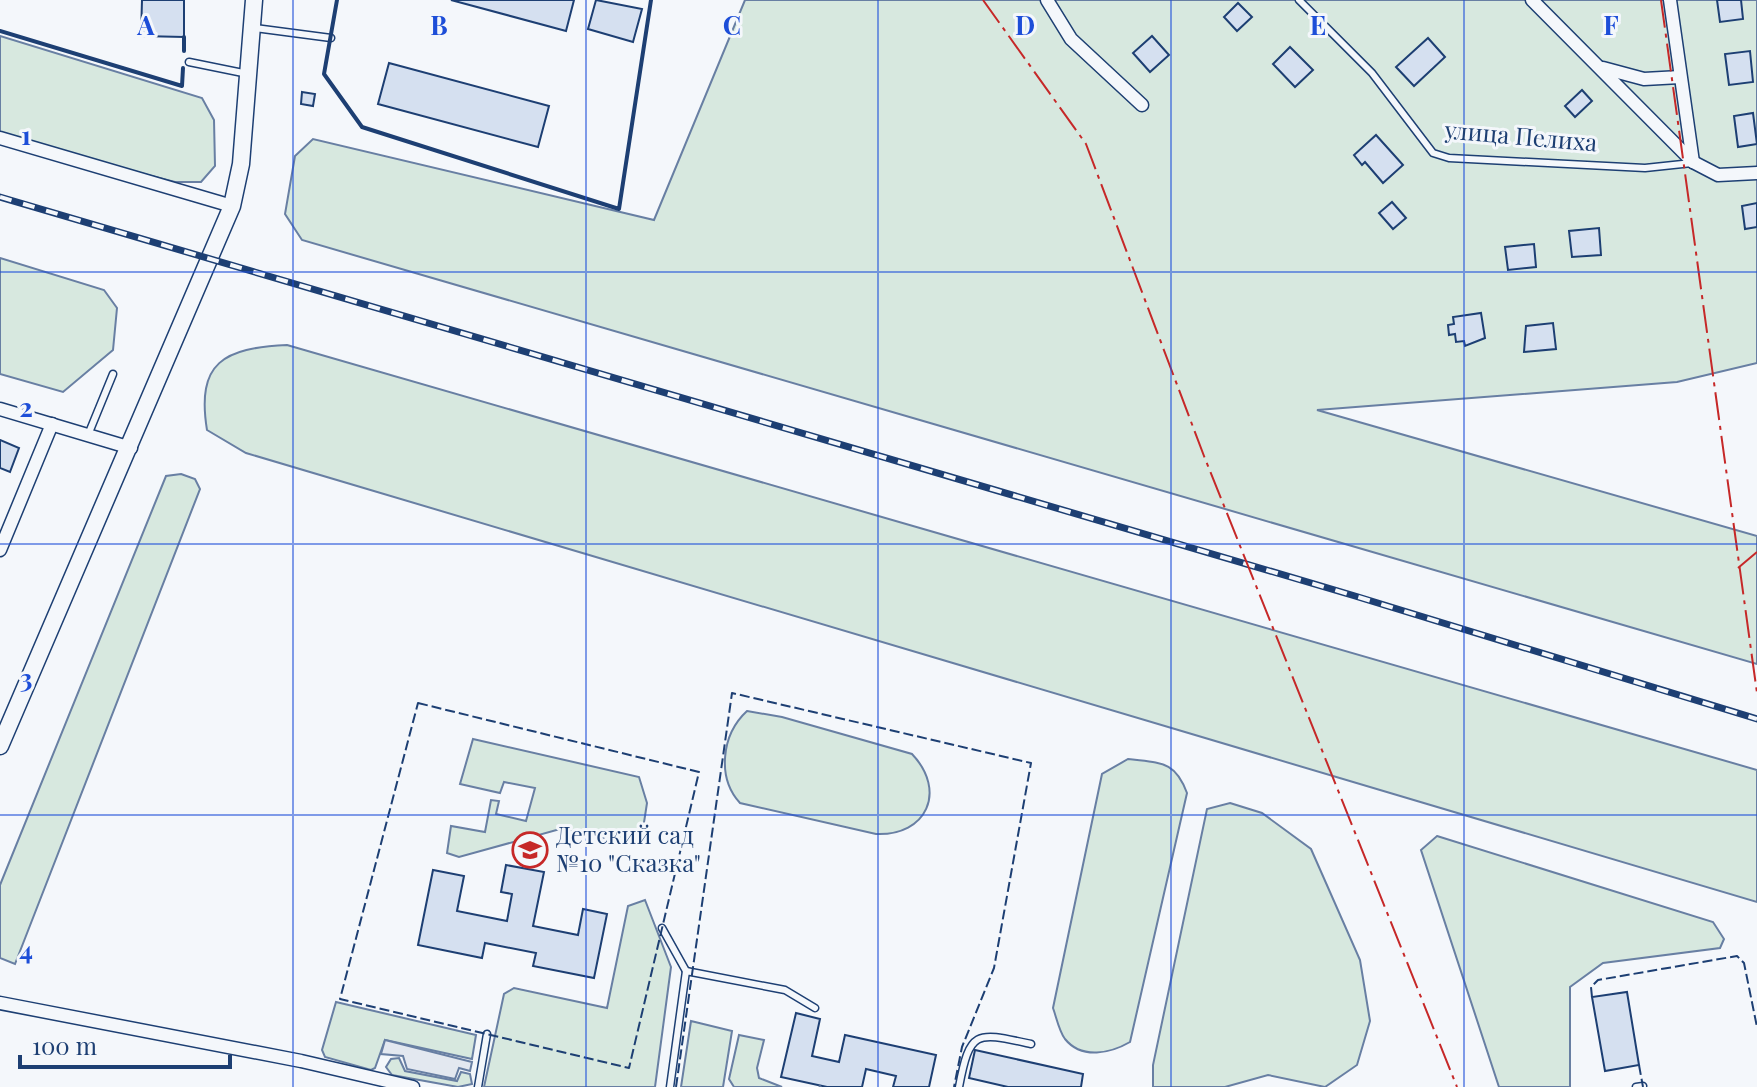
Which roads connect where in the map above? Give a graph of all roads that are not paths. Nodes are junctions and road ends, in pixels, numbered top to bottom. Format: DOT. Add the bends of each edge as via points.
graph roads {
  1 [pos="254,0"];
  2 [pos="1047,0"];
  3 [pos="1299,0"];
  4 [pos="1532,0"];
  5 [pos="1670,0"];
  6 [pos="253,28"];
  7 [pos="331,38"];
  8 [pos="189,62"];
  9 [pos="1596,65"];
  10 [pos="250,74"];
  11 [pos="1680,77"];
  12 [pos="1142,105"];
  13 [pos="0,138"];
  14 [pos="1693,162"];
  15 [pos="1757,173"];
  16 [pos="232,206"];
  17 [pos="113,374"];
  18 [pos="0,409"];
  19 [pos="52,424"];
  20 [pos="88,435"];
  21 [pos="131,448"];
  22 [pos="0,550"];
  23 [pos="0,746"];
  24 [pos="662,928"];
  25 [pos="686,971"];
  26 [pos="0,1003"];
  27 [pos="815,1008"];
  28 [pos="487,1034"];
  29 [pos="1031,1044"];
  30 [pos="413,1087"];
  31 [pos="478,1087"];
  32 [pos="670,1087"];
  33 [pos="959,1087"];
  1 -- 6 [label="street"];
  2 -- 12 [label="street" via="1071,39"];
  3 -- 14 [label="lane, улица Пелиха" via="1372,73 1433,153 1645,168"];
  4 -- 9 [label="street"];
  5 -- 11 [label="street"];
  6 -- 7 [label="lane"];
  6 -- 10 [label="street"];
  8 -- 10 [label="lane"];
  9 -- 11 [label="street" via="1622,76"];
  9 -- 14 [label="street"];
  10 -- 16 [label="street"];
  11 -- 14 [label="street"];
  13 -- 16 [label="street"];
  14 -- 15 [label="street, улица Пелиха" via="1718,175"];
  16 -- 21 [label="street"];
  17 -- 20 [label="lane"];
  18 -- 19 [label="street"];
  19 -- 20 [label="street"];
  19 -- 22 [label="street"];
  20 -- 21 [label="street"];
  21 -- 23 [label="street"];
  24 -- 25 [label="lane"];
  25 -- 27 [label="lane" via="785,990"];
  25 -- 32 [label="lane"];
  26 -- 30 [label="street"];
  28 -- 31 [label="lane"];
  29 -- 33 [label="lane" via="992,1035 977,1039 966,1050"];
}
